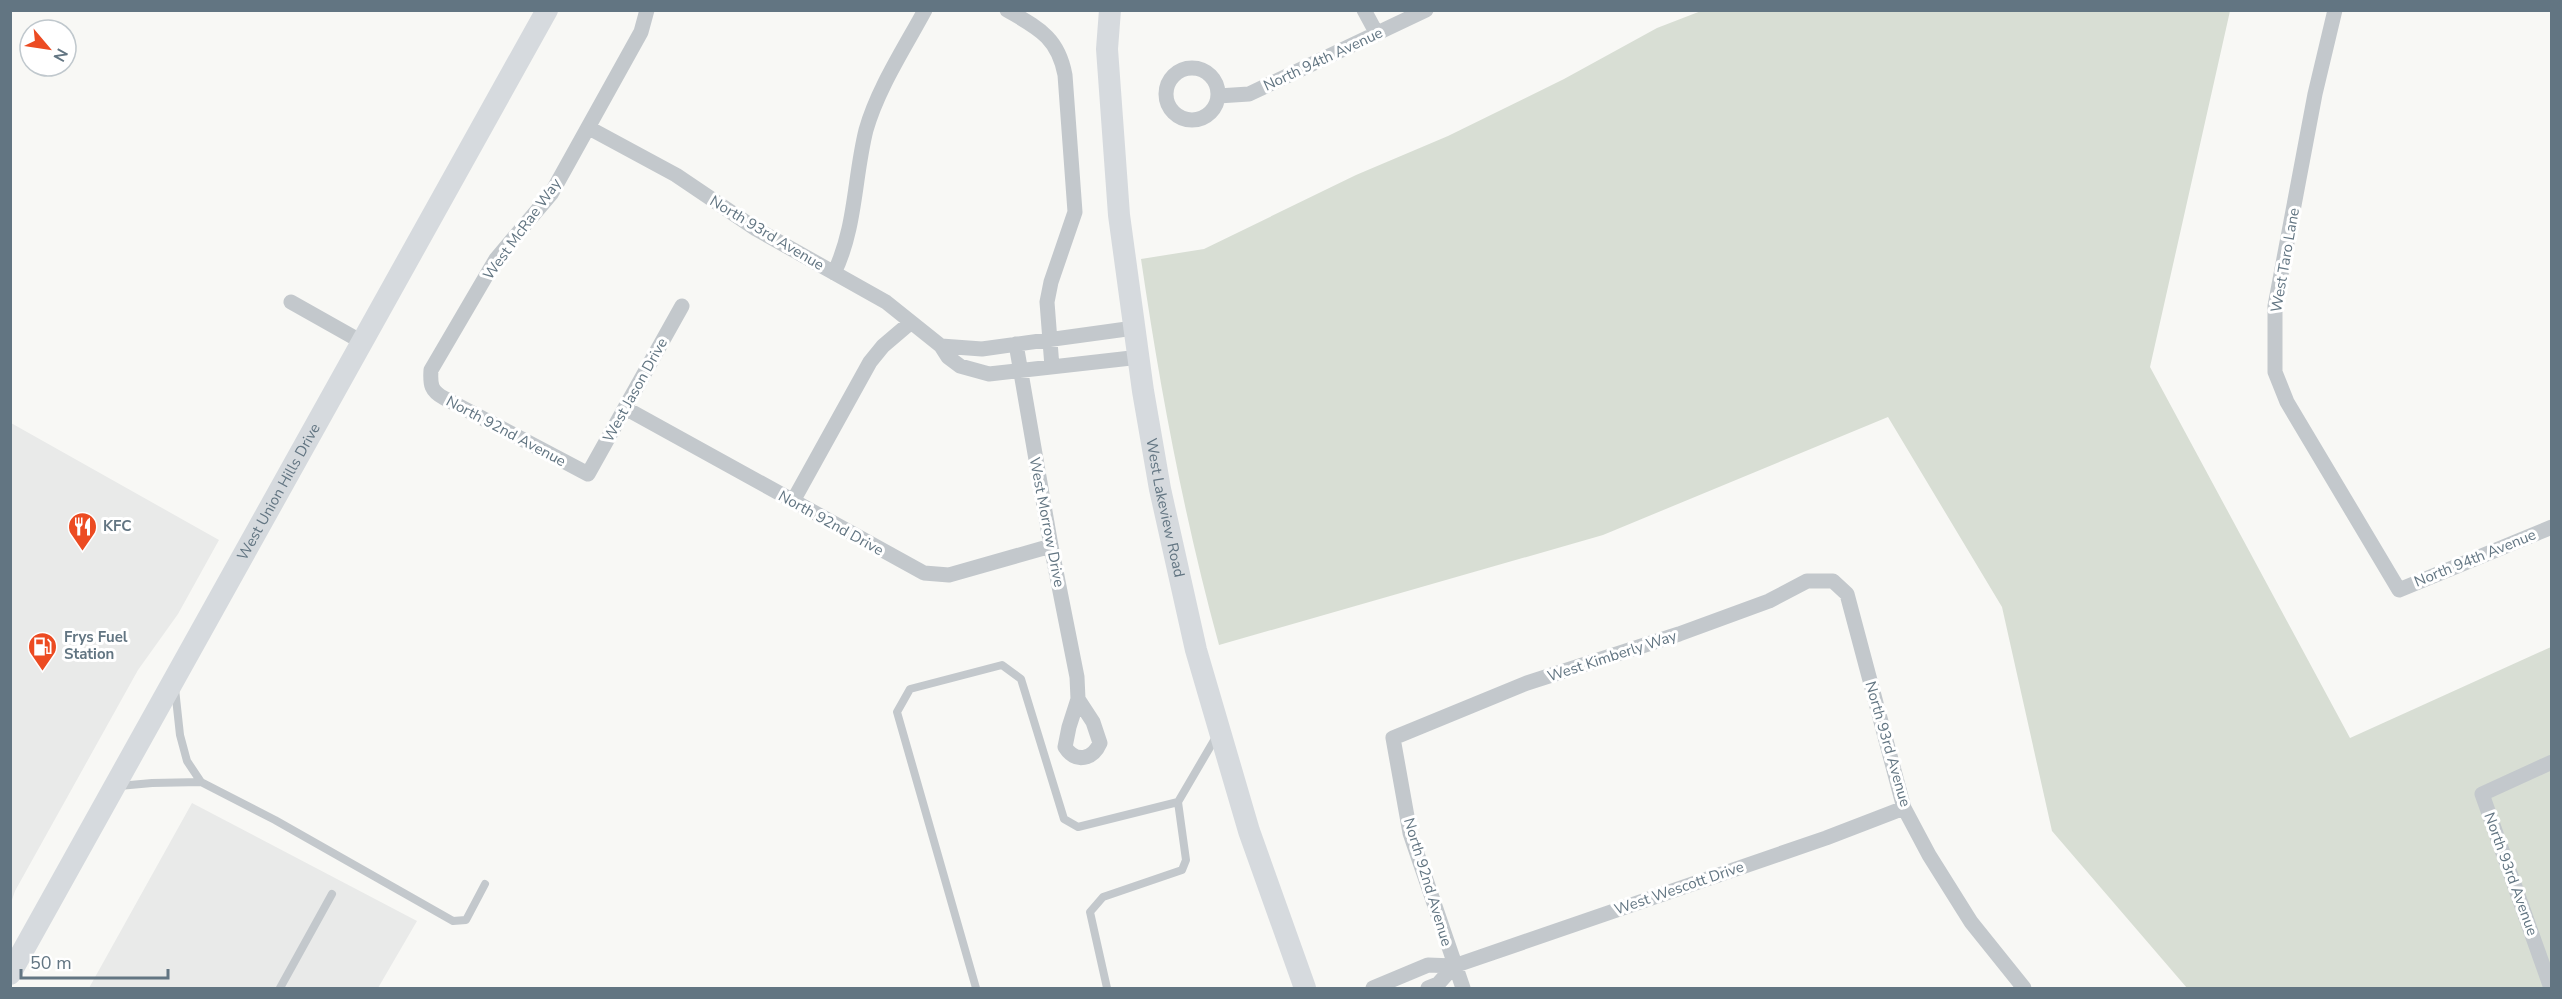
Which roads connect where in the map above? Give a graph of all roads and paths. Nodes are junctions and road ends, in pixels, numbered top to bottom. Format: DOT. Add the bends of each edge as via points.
graph roads {
  1 [pos="547,10"];
  2 [pos="647,10"];
  3 [pos="925,10"];
  4 [pos="1006,10"];
  5 [pos="1110,10"];
  6 [pos="1364,10"];
  7 [pos="1426,10"];
  8 [pos="2335,10"];
  9 [pos="1377,34"];
  10 [pos="1218,96"];
  11 [pos="589,128"];
  12 [pos="834,273"];
  13 [pos="291,302"];
  14 [pos="682,306"];
  15 [pos="910,322"];
  16 [pos="1134,328"];
  17 [pos="1048,340"];
  18 [pos="362,342"];
  19 [pos="1016,344"];
  20 [pos="941,346"];
  21 [pos="1140,357"];
  22 [pos="1052,367"];
  23 [pos="1019,370"];
  24 [pos="430,384"];
  25 [pos="625,408"];
  26 [pos="588,474"];
  27 [pos="793,501"];
  28 [pos="2552,527"];
  29 [pos="1051,546"];
  30 [pos="1833,581"];
  31 [pos="2398,590"];
  32 [pos="174,680"];
  33 [pos="1078,699"];
  34 [pos="1220,730"];
  35 [pos="1393,738"];
  36 [pos="2552,762"];
  37 [pos="201,782"];
  38 [pos="115,786"];
  39 [pos="1178,802"];
  40 [pos="1904,808"];
  41 [pos="484,884"];
  42 [pos="332,894"];
  43 [pos="1454,966"];
  44 [pos="10,974"];
  45 [pos="280,988"];
  46 [pos="976,988"];
  47 [pos="1107,988"];
  48 [pos="1305,988"];
  49 [pos="1373,988"];
  50 [pos="1428,988"];
  51 [pos="1463,988"];
  52 [pos="2024,988"];
  53 [pos="2551,988"];
  1 -- 18 [label="main road, West Union Hills Drive"];
  2 -- 11 [label="street, West McRae Way" via="641,32"];
  3 -- 12 [label="street" via="879,96 867,130 850,227"];
  4 -- 17 [label="street" via="1041,31 1054,45 1062,57 1065,75 1075,212 1051,282"];
  5 -- 16 [label="main road, West Lakeview Road" via="1110,111"];
  6 -- 9 [label="street"];
  7 -- 9 [label="street, North 94th Avenue"];
  8 -- 31 [label="street, West Taro Lane" via="2274,306 2275,372 2287,402"];
  9 -- 10 [label="street, North 94th Avenue" via="1249,94"];
  11 -- 12 [label="street, North 93rd Avenue" via="676,176 756,229"];
  11 -- 24 [label="street, West McRae Way" via="552,195 496,259 431,370"];
  12 -- 15 [label="street, North 93rd Avenue" via="886,302"];
  13 -- 18 [label="street"];
  14 -- 25 [label="street, West Jason Drive"];
  15 -- 20 [label="street, North 93rd Avenue"];
  15 -- 27 [label="street" via="870,362"];
  16 -- 17 [label="street"];
  16 -- 21 [label="main road, West Lakeview Road"];
  17 -- 19 [label="street"];
  17 -- 22 [label="street"];
  18 -- 32 [label="main road, West Union Hills Drive"];
  19 -- 20 [label="street" via="982,349"];
  19 -- 23 [label="street, West Morrow Drive"];
  20 -- 23 [label="street, North 93rd Avenue" via="960,366 975,371 989,374"];
  21 -- 22 [label="street, North 93rd Avenue"];
  21 -- 34 [label="main road, West Lakeview Road" via="1160,489 1196,650"];
  22 -- 23 [label="street, North 93rd Avenue"];
  23 -- 29 [label="street, West Morrow Drive"];
  24 -- 26 [label="street, North 92nd Avenue" via="444,399"];
  25 -- 26 [label="street, West Jason Drive"];
  25 -- 27 [label="street, North 92nd Drive"];
  27 -- 29 [label="street, North 92nd Drive" via="924,573 949,575"];
  28 -- 31 [label="street, North 94th Avenue"];
  29 -- 33 [label="street, West Morrow Drive"];
  30 -- 35 [label="street, West Kimberly Way" via="1807,581 1769,601 1527,683"];
  30 -- 40 [label="street, North 93rd Avenue" via="1847,594"];
  32 -- 37 [label="lane" via="180,735 187,761"];
  32 -- 38 [label="main road, West Union Hills Drive"];
  34 -- 39 [label="lane"];
  34 -- 48 [label="main road, West Lakeview Road" via="1249,831"];
  35 -- 43 [label="street, North 92nd Avenue" via="1410,833"];
  36 -- 53 [label="street, North 93rd Avenue" via="2482,794"];
  37 -- 38 [label="lane"];
  37 -- 41 [label="lane" via="453,921 465,920"];
  38 -- 44 [label="main road, West Union Hills Drive"];
  39 -- 46 [label="lane" via="1078,827 1064,819 1021,679 1002,665 910,689 897,712"];
  39 -- 47 [label="lane" via="1186,860 1182,870 1103,897 1090,912"];
  40 -- 43 [label="street, West Wescott Drive"];
  40 -- 52 [label="street, North 93rd Avenue" via="1971,922"];
  42 -- 45 [label="lane"];
  43 -- 49 [label="street, West Wescott Drive" via="1428,965"];
  43 -- 50 [label="street, West Wescott Drive" via="1438,984"];
  43 -- 51 [label="street, North 92nd Avenue"];
}
